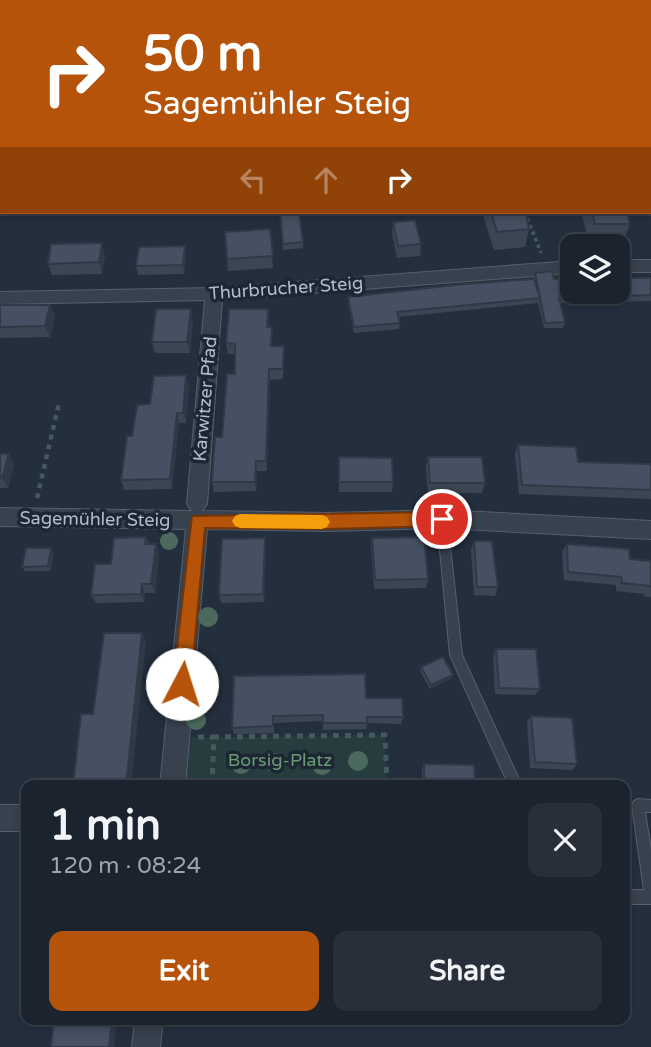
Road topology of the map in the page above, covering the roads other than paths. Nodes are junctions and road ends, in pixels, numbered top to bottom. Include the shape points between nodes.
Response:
1 (630, 266) edge
2 (651, 266) edge
3 (560, 267) edge
4 (214, 294) junction
5 (0, 298) edge
6 (197, 512) junction
7 (0, 517) edge
8 (442, 519) junction
9 (651, 530) edge
10 (173, 780) edge
11 (513, 780) edge
12 (651, 806) edge
13 (0, 818) edge
14 (21, 818) edge
15 (651, 896) edge
16 (630, 897) edge
17 (148, 1025) edge
18 (146, 1047) edge

1 - 2 street
3 - 4 street, Thurbrucher Steig
4 - 5 street, Thurbrucher Steig
4 - 6 street, Karwitzer Pfad
6 - 7 street, Sagemühler Steig
6 - 8 street, Sagemühler Steig via 327,522
6 - 10 street, Karwitzer Pfad
8 - 9 street, Sagemühler Steig
8 - 11 lane via 456,655
12 - 15 lane via 638,804
13 - 14 street
15 - 16 lane
17 - 18 street

